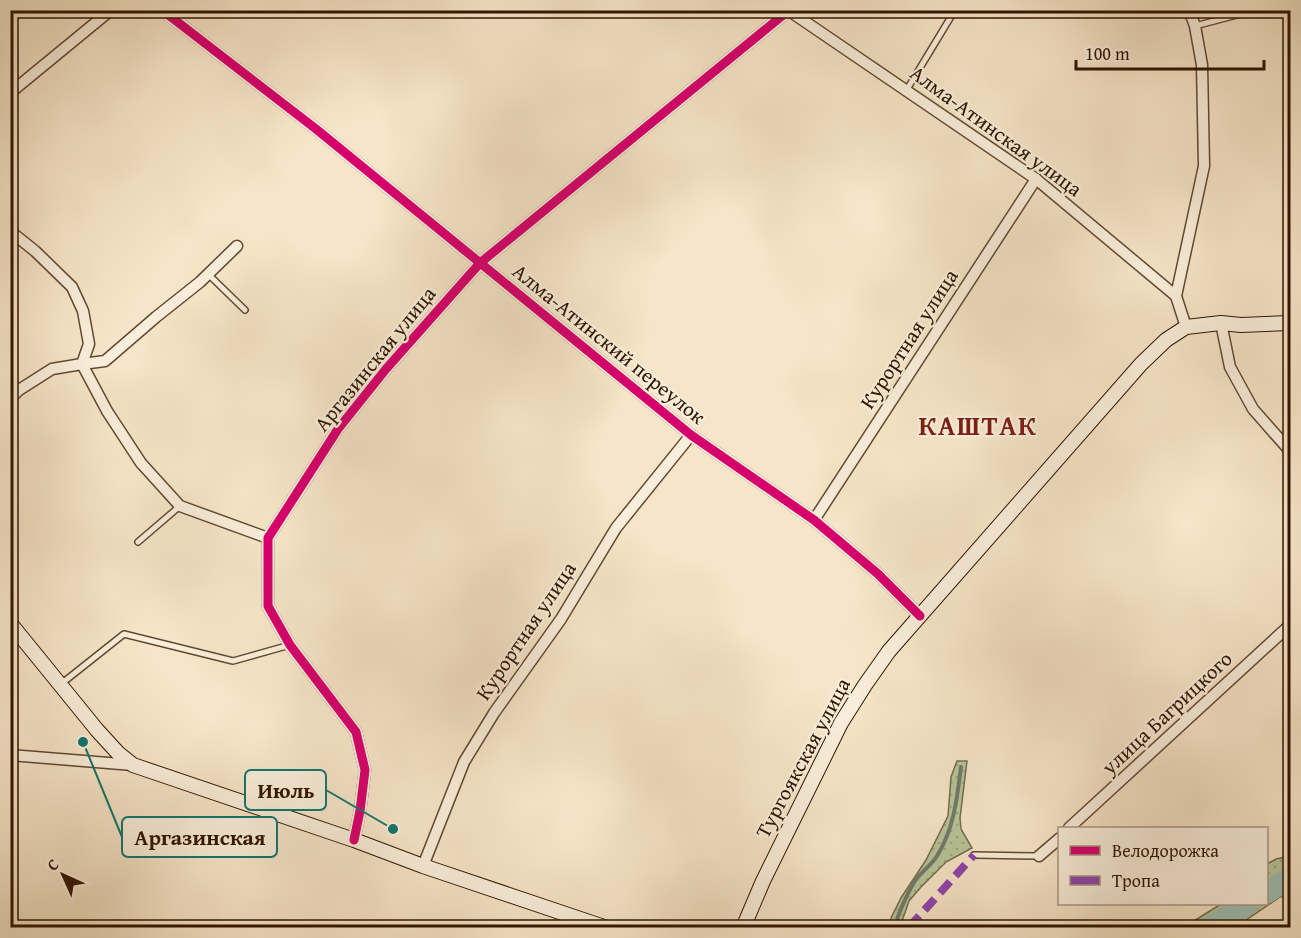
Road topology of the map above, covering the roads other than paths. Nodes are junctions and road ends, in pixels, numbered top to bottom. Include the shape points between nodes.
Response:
1 (111, 10) edge
2 (162, 10) edge
3 (955, 10) edge
4 (1189, 10) edge
5 (1256, 10) edge
6 (788, 11) edge
7 (1195, 26) junction
8 (906, 91) junction
9 (10, 93) edge
10 (1036, 179) junction
11 (10, 231) edge
12 (237, 246) dead end
13 (480, 263) junction
14 (208, 274) junction
15 (1176, 296) junction
16 (245, 309) dead end
17 (1221, 323) junction
18 (1290, 323) edge
19 (1186, 327) junction
20 (82, 364) junction
21 (10, 399) edge
22 (691, 435) junction
23 (1290, 452) edge
24 (180, 506) junction
25 (814, 520) junction
26 (268, 538) junction
27 (138, 542) dead end
28 (920, 616) junction
29 (10, 623) edge
30 (1290, 625) edge
31 (290, 645) junction
32 (61, 684) junction
33 (10, 755) edge
34 (133, 765) junction
35 (1071, 827) edge
36 (1058, 839) edge
37 (354, 840) junction
38 (974, 855) dead end
39 (1039, 856) joint
40 (423, 866) junction
41 (607, 927) edge
42 (742, 927) edge

1 - 9 street
2 - 13 street, Алма-Атинский переулок
3 - 8 lane
4 - 7 street
5 - 7 lane
6 - 8 street, Алма-Атинская улица
6 - 13 street, Аргазинская улица
7 - 15 street via 1202,65 1204,166
8 - 10 street, Алма-Атинская улица
10 - 15 street, Алма-Атинская улица
10 - 25 street, Курортная улица
11 - 20 street via 72,287 83,311 89,344
12 - 14 street
13 - 22 street, Алма-Атинский переулок
13 - 26 street, Аргазинская улица via 338,429
14 - 16 lane
14 - 20 street via 105,361
15 - 19 street
17 - 18 main road
17 - 19 main road
17 - 23 street via 1230,367 1253,410
19 - 28 main road, Тургоякская улица via 1141,364
20 - 21 street via 52,369
20 - 24 street via 106,411 141,463
22 - 25 street, Алма-Атинский переулок
22 - 40 street, Курортная улица via 616,528 561,619 494,713 464,762
24 - 26 street
24 - 27 lane
25 - 28 street, Алма-Атинский переулок
26 - 31 street via 268,606
28 - 42 main road, Тургоякская улица via 889,651 841,723
29 - 32 main road
30 - 35 street, улица Багрицкого
31 - 32 lane via 234,662 124,634
31 - 37 street via 356,732 365,770
32 - 34 main road via 97,730
33 - 34 street
34 - 37 main road
36 - 39 street
37 - 40 main road
38 - 39 lane
40 - 41 main road

